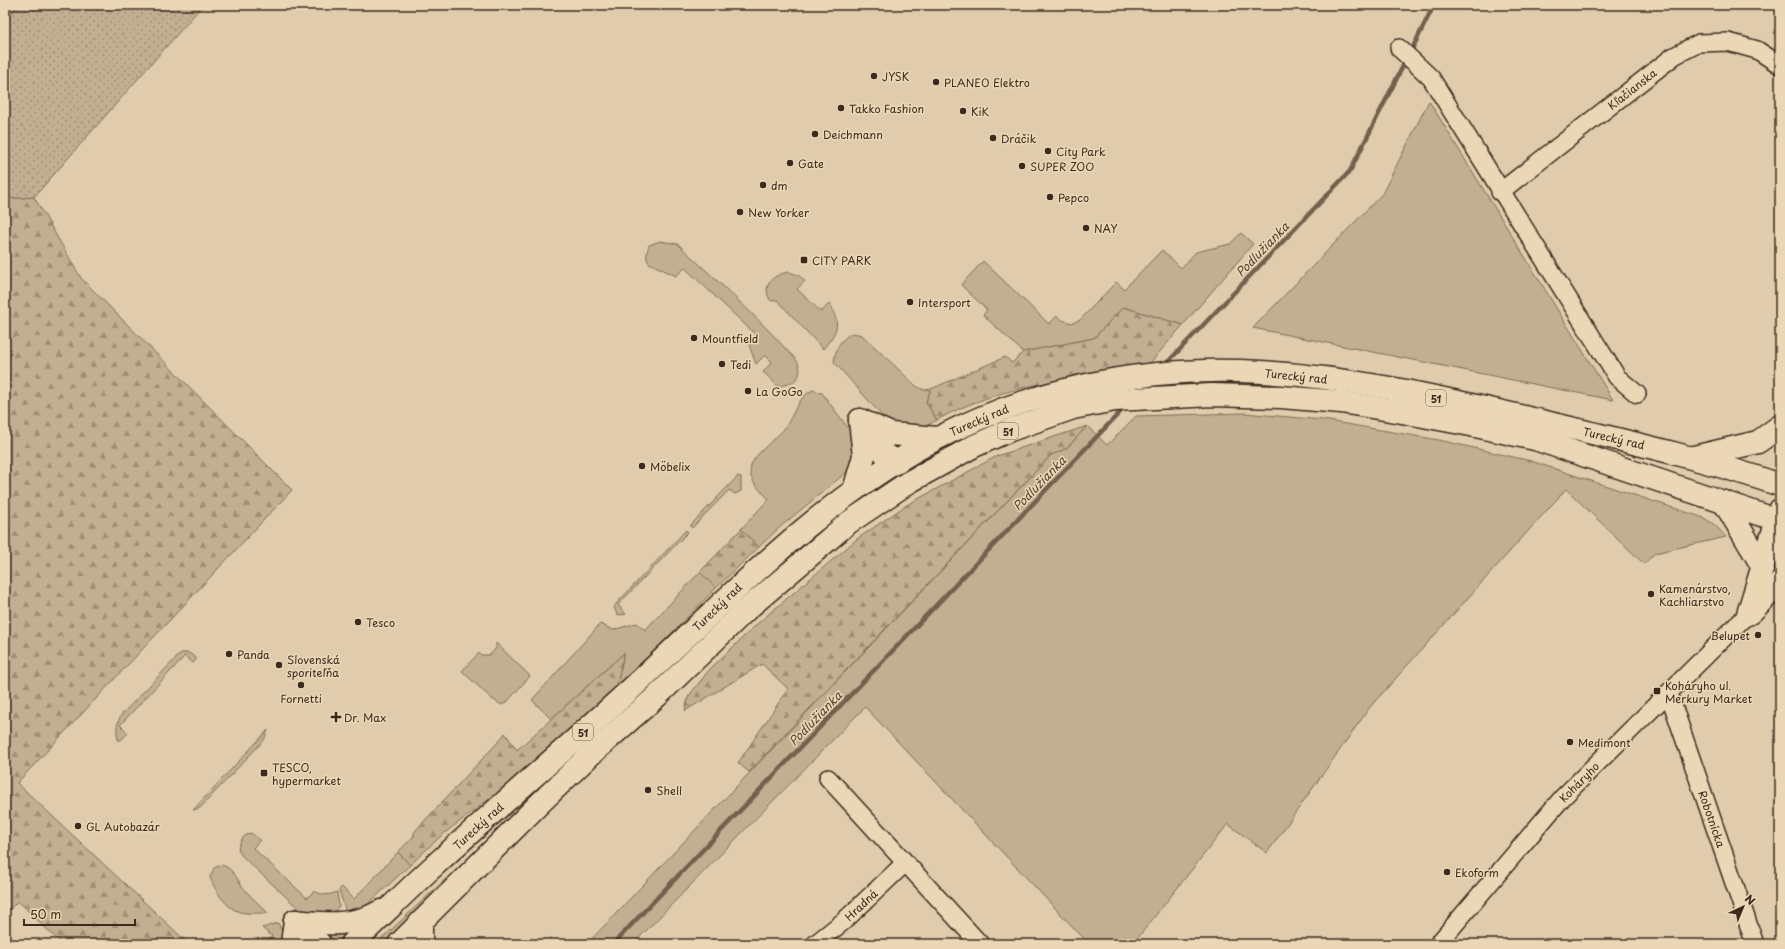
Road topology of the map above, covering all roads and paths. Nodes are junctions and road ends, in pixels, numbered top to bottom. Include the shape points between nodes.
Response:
1 (1399, 48) dead end
2 (1780, 65) edge
3 (1500, 192) junction
4 (1637, 394) dead end
5 (860, 420) junction
6 (1780, 426) edge
7 (891, 434) junction
8 (937, 438) junction
9 (1691, 458) junction
10 (898, 462) junction
11 (909, 482) junction
12 (1780, 484) edge
13 (854, 490) junction
14 (1724, 502) junction
15 (1779, 517) edge
16 (1763, 567) junction
17 (1780, 583) edge
18 (1748, 614) junction
19 (1669, 694) junction
20 (828, 778) dead end
21 (905, 863) junction
22 (394, 903) junction
23 (295, 921) junction
24 (421, 922) junction
25 (292, 944) edge
26 (320, 944) edge
27 (352, 944) edge
28 (398, 944) edge
29 (421, 944) edge
30 (815, 944) edge
31 (980, 944) edge
32 (1438, 944) edge
33 (1755, 944) edge

1 - 3 street via 1431,78
2 - 3 street, Kľačianska via 1757,50 1728,42 1699,43 1674,56
3 - 4 street via 1617,377
5 - 7 main road
5 - 10 main road via 886,455
5 - 13 main road via 864,456
6 - 9 main road via 1758,442
7 - 8 main road
7 - 10 main road
8 - 9 main road, Turecký rad / 51 via 1001,410 1103,380 1176,373 1245,371 1336,380 1391,389 1503,412
8 - 10 main road, Turecký rad / 51
9 - 12 main road, Turecký rad / 51
10 - 11 main road
10 - 13 main road, Turecký rad / 51
11 - 14 main road, Turecký rad / 51 via 1010,430 1073,408 1115,400 1212,394 1341,402 1534,439
11 - 24 main road, Turecký rad / 51 via 848,523 746,610 657,696 590,755
13 - 22 main road, Turecký rad / 51 via 742,583 632,688
14 - 15 main road, Turecký rad / 51
14 - 16 main road
15 - 16 main road
16 - 18 main road
17 - 18 main road
18 - 19 street, Koháryho
19 - 32 street, Koháryho via 1563,798
19 - 33 street, Robotnícka
20 - 21 street
21 - 30 street, Hradná via 844,921
21 - 31 street
22 - 23 main road via 360,921 325,924
22 - 27 main road, Turecký rad / 51
23 - 25 main road
23 - 26 main road
24 - 28 main road, Turecký rad / 51
24 - 29 main road

